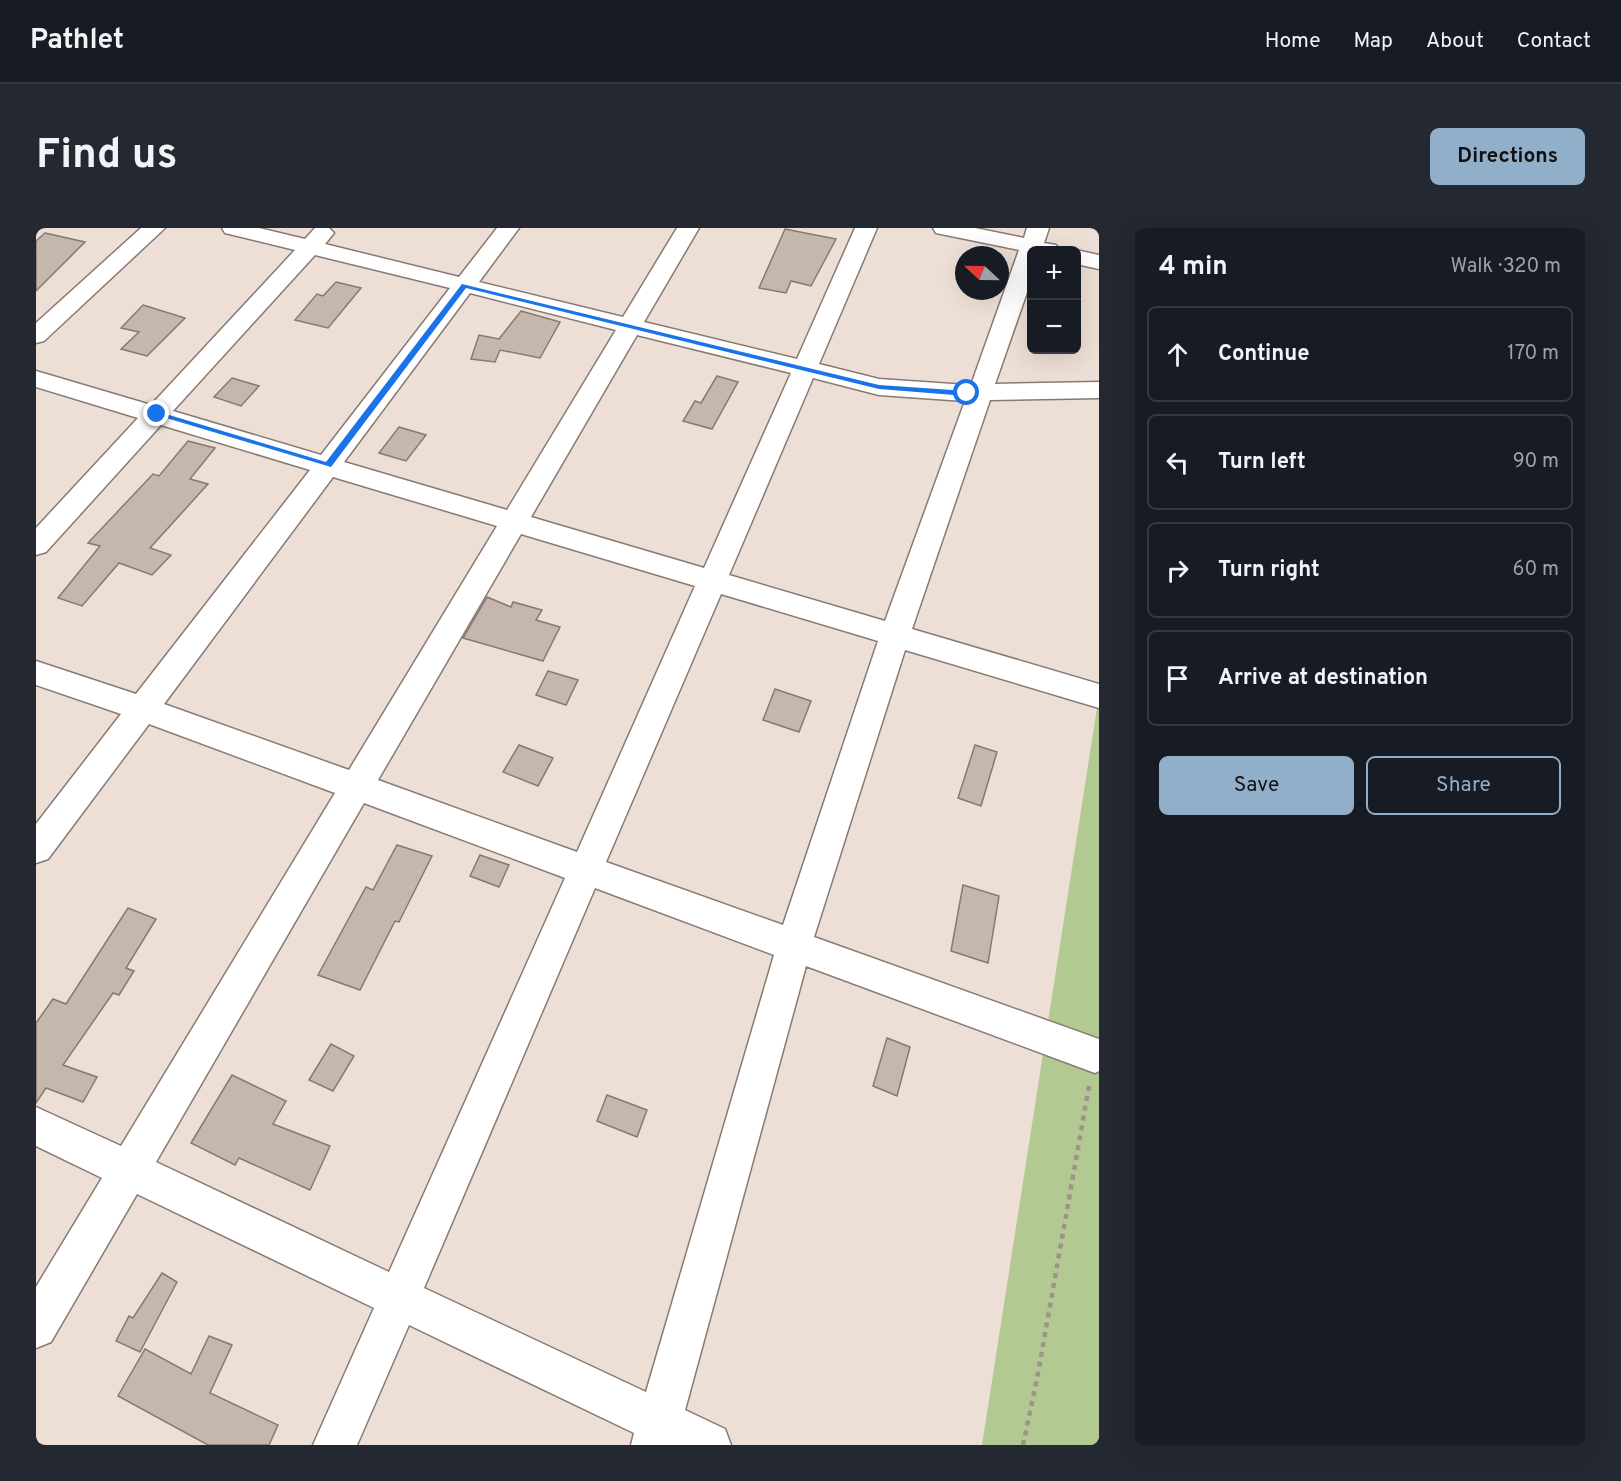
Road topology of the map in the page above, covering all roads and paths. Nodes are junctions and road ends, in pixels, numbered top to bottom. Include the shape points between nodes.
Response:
1 (154, 228) edge
2 (233, 228) edge
3 (327, 228) edge
4 (508, 228) edge
5 (688, 228) edge
6 (866, 228) edge
7 (944, 228) edge
8 (1039, 242) edge
9 (310, 247) junction
10 (1081, 258) edge
11 (1099, 262) edge
12 (464, 286) junction
13 (630, 326) junction
14 (36, 336) edge
15 (804, 369) junction
16 (36, 379) edge
17 (1099, 390) edge
18 (981, 393) junction
19 (157, 414) junction
20 (328, 465) junction
21 (514, 521) junction
22 (36, 545) edge
23 (712, 580) junction
24 (895, 635) junction
25 (36, 673) edge
26 (1099, 696) edge
27 (143, 709) junction
28 (356, 788) junction
29 (36, 849) edge
30 (586, 871) junction
31 (794, 946) junction
32 (1095, 1055) joint
33 (36, 1126) edge
34 (129, 1170) junction
35 (401, 1298) junction
36 (36, 1327) edge
37 (657, 1433) edge
38 (335, 1445) edge
39 (709, 1445) edge
40 (1023, 1445) edge

1 - 14 street
2 - 9 street
3 - 9 street
4 - 12 street
5 - 13 street
6 - 15 street
7 - 8 street
8 - 18 street
9 - 12 street
9 - 19 street
10 - 11 street
12 - 13 street
12 - 20 street
13 - 15 street
13 - 21 street
15 - 18 street via 879,387
15 - 23 street
16 - 19 street
17 - 18 street
18 - 24 street
19 - 20 street
19 - 22 street
20 - 21 street
20 - 27 street
21 - 23 street
21 - 28 street
23 - 24 street
23 - 30 street
24 - 26 street
24 - 31 street
25 - 27 street
27 - 28 street
27 - 29 street
28 - 30 street
28 - 34 street
30 - 31 street
30 - 35 street
31 - 32 street
31 - 37 street
32 - 40 path
33 - 34 street
34 - 35 street
34 - 36 street
35 - 37 street
35 - 38 street
37 - 39 street

